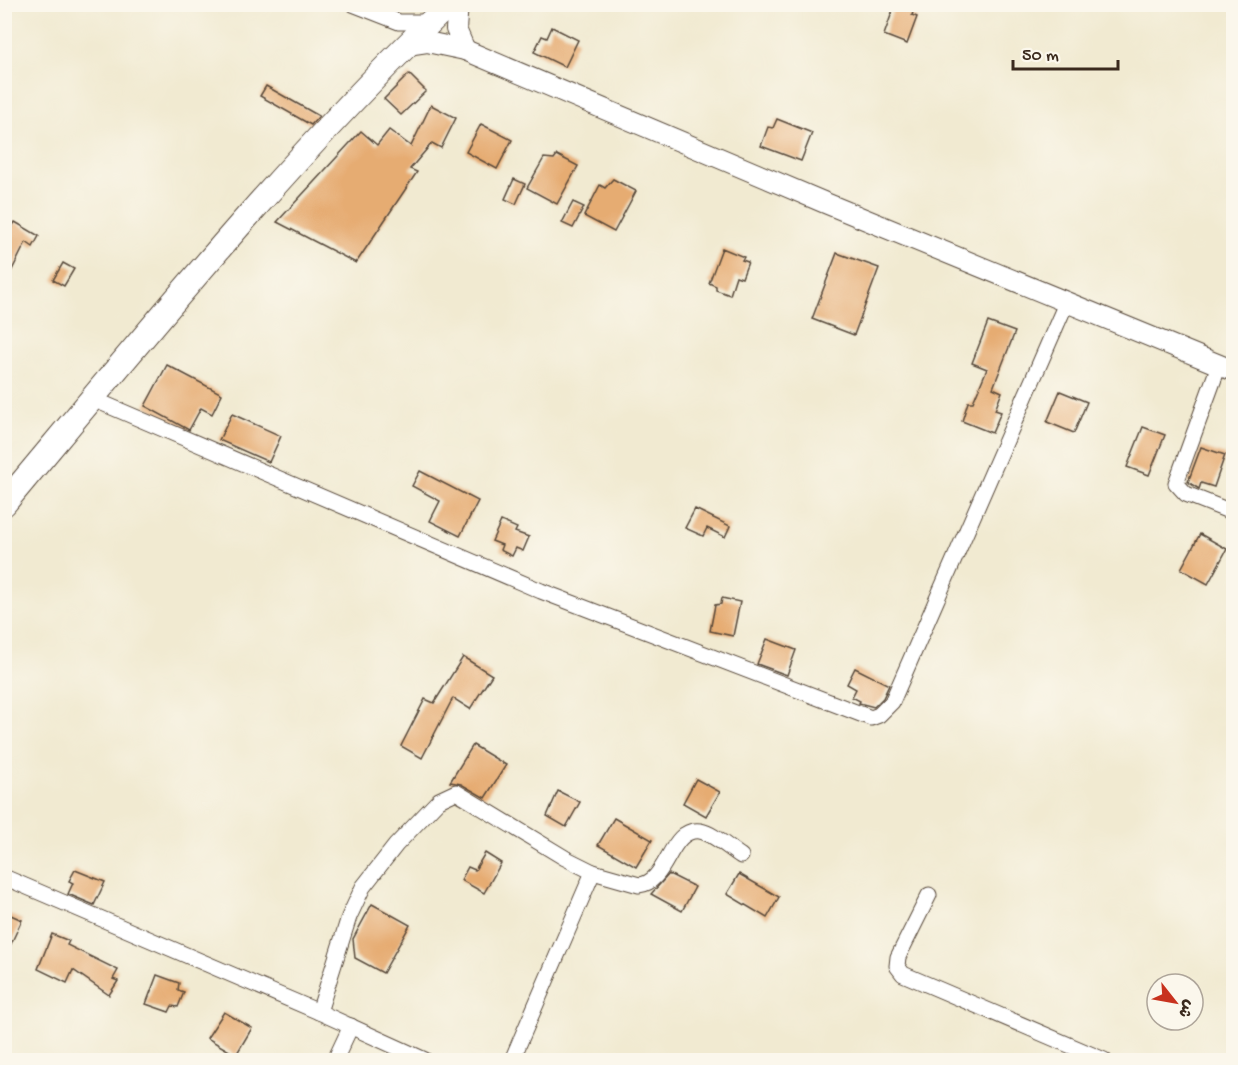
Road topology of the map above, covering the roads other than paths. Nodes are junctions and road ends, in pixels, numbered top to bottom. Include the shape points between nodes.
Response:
1 (352, 4) edge
2 (449, 4) edge
3 (458, 4) edge
4 (430, 22) junction
5 (407, 45) junction
6 (465, 50) junction
7 (1067, 301) junction
8 (1226, 368) edge
9 (93, 399) junction
10 (4, 504) edge
11 (1233, 513) edge
12 (741, 856) dead end
13 (593, 872) junction
14 (4, 877) edge
15 (929, 895) dead end
16 (319, 1012) junction
17 (351, 1026) junction
18 (335, 1060) edge
19 (425, 1060) edge
20 (512, 1060) edge
21 (1104, 1060) edge

1 - 4 street via 399,22
2 - 4 main road
3 - 6 street via 456,29
4 - 5 main road
5 - 6 street via 428,42
5 - 9 main road via 240,223
6 - 7 street
7 - 8 street
7 - 9 street via 892,702 871,718 541,591
8 - 11 street via 1176,483 1186,494
9 - 10 main road
12 - 13 street via 702,831 689,832 646,885
13 - 16 street via 461,794 450,793 396,845 363,887 349,917
13 - 20 street
14 - 16 street
15 - 21 street via 898,957 897,966 903,974
16 - 17 street
17 - 18 street
17 - 19 street

